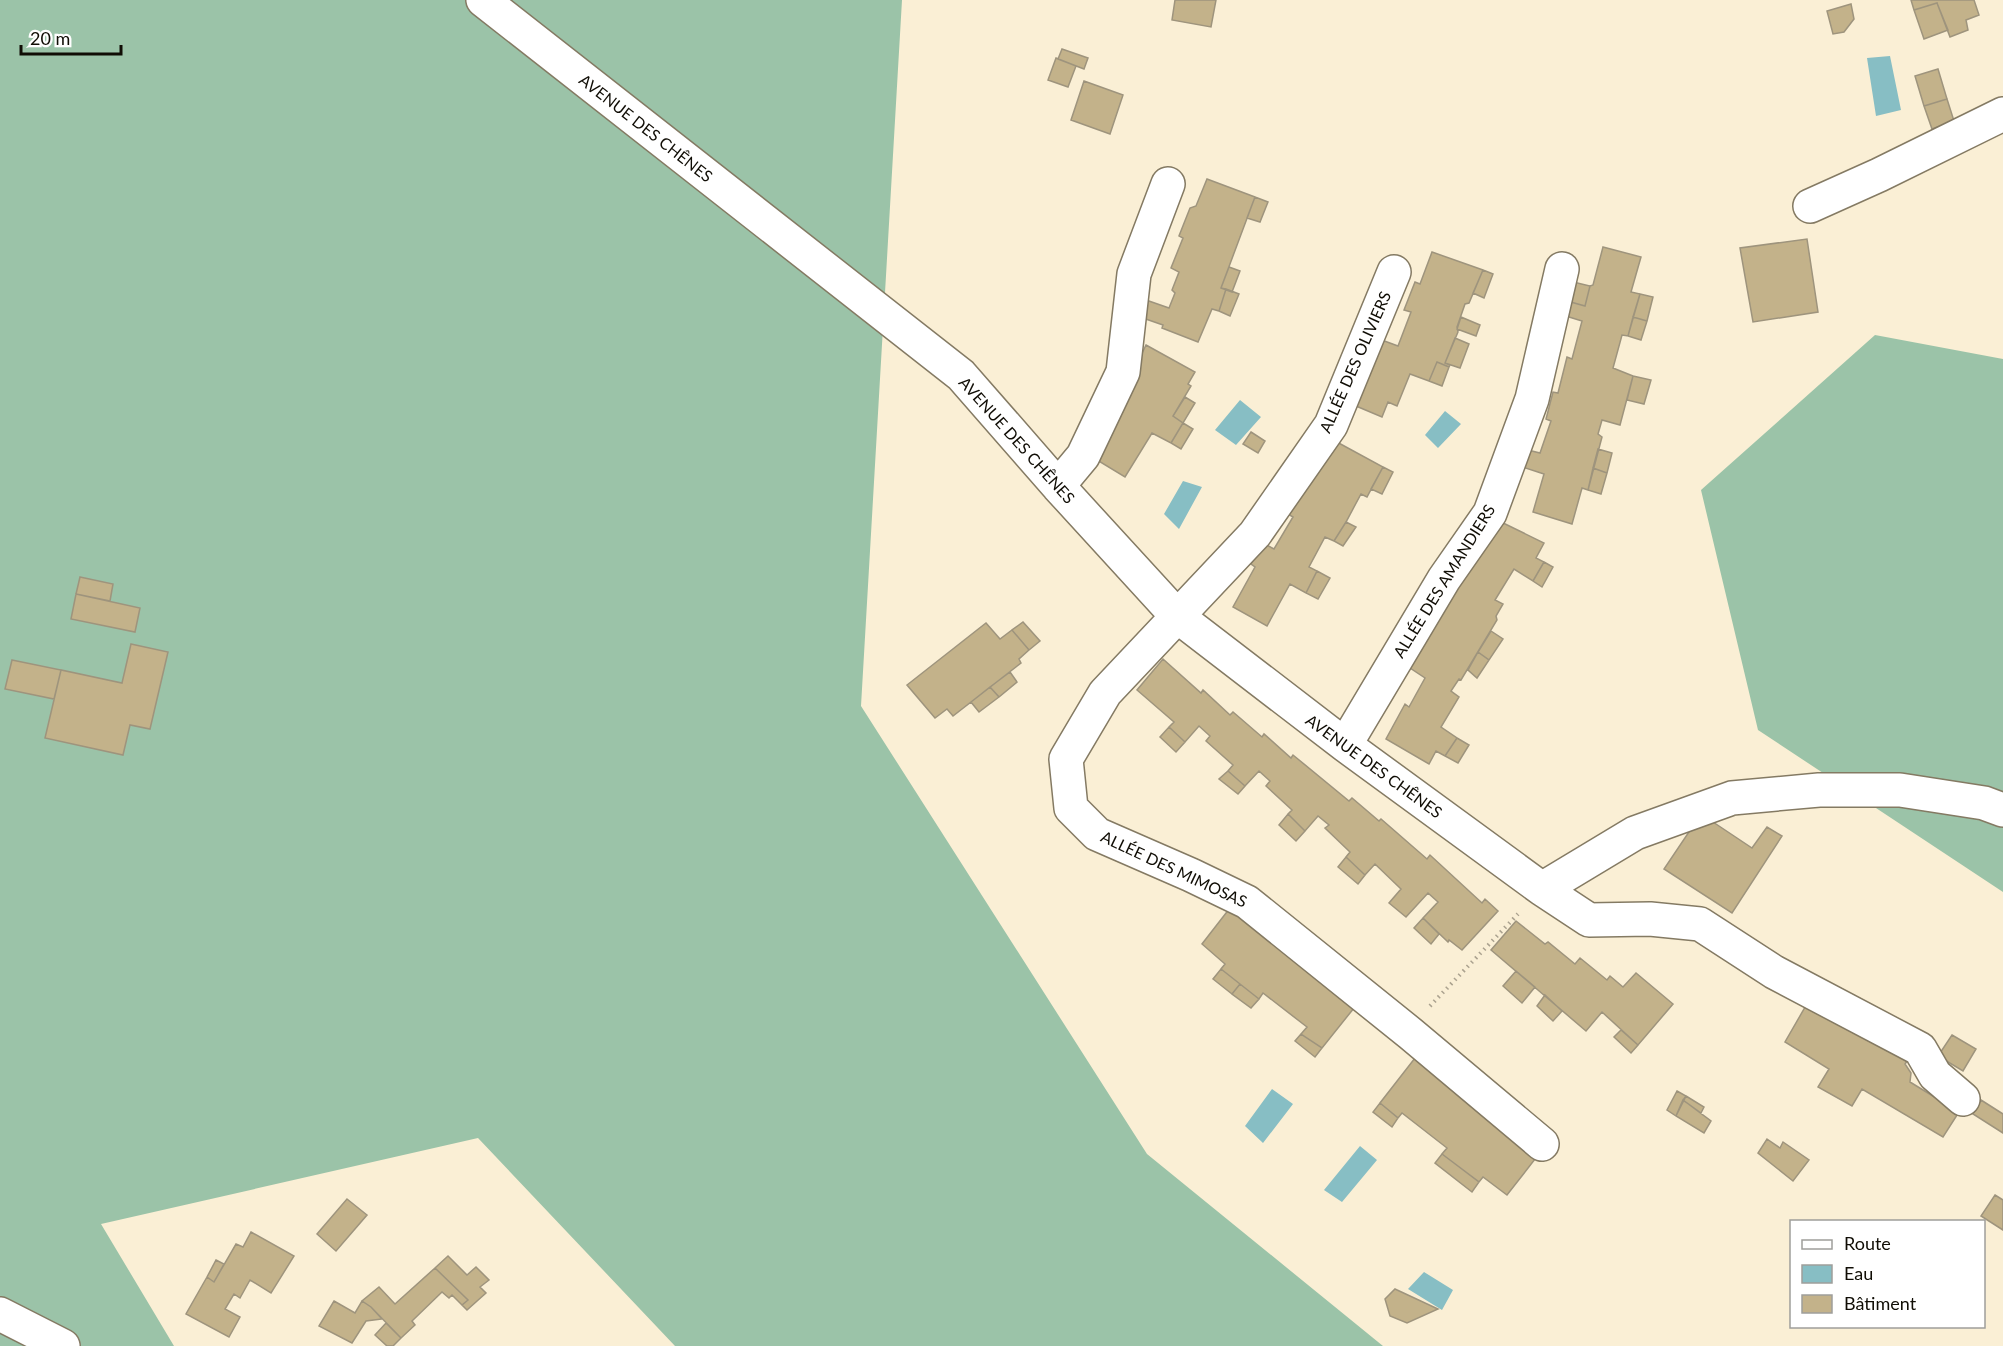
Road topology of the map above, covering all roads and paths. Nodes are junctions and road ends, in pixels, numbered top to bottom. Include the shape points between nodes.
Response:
1 (483, 0) edge
2 (2003, 114) edge
3 (1168, 184) dead end
4 (1810, 206) dead end
5 (1563, 269) dead end
6 (1394, 272) dead end
7 (1058, 486) junction
8 (1177, 616) junction
9 (1345, 745) junction
10 (2003, 810) edge
11 (1542, 889) junction
12 (1411, 1034) junction
13 (1963, 1099) dead end
14 (1542, 1144) dead end
15 (0, 1314) edge
16 (63, 1346) edge

1 - 7 street, AVENUE DES CHÊNES via 961,375
2 - 4 street
3 - 7 street via 1134,274 1123,372 1083,456
5 - 9 street, ALLÉE DES AMANDIERS via 1532,399 1490,513 1444,579
6 - 8 street, ALLÉE DES OLIVIERS via 1331,425 1255,534
7 - 8 street, AVENUE DES CHÊNES
8 - 9 street, AVENUE DES CHÊNES
8 - 12 street, ALLÉE DES MIMOSAS via 1105,693 1066,759 1071,808 1097,834 1248,902
9 - 11 street, AVENUE DES CHÊNES
10 - 11 street via 1984,803 1900,790 1819,790 1732,798 1635,833
11 - 12 path via 1425,1012
11 - 13 street, AVENUE DES CHÊNES via 1589,920 1650,919 1700,924 1774,972 1920,1049 1935,1075
12 - 14 street, ALLÉE DES MIMOSAS
15 - 16 street

